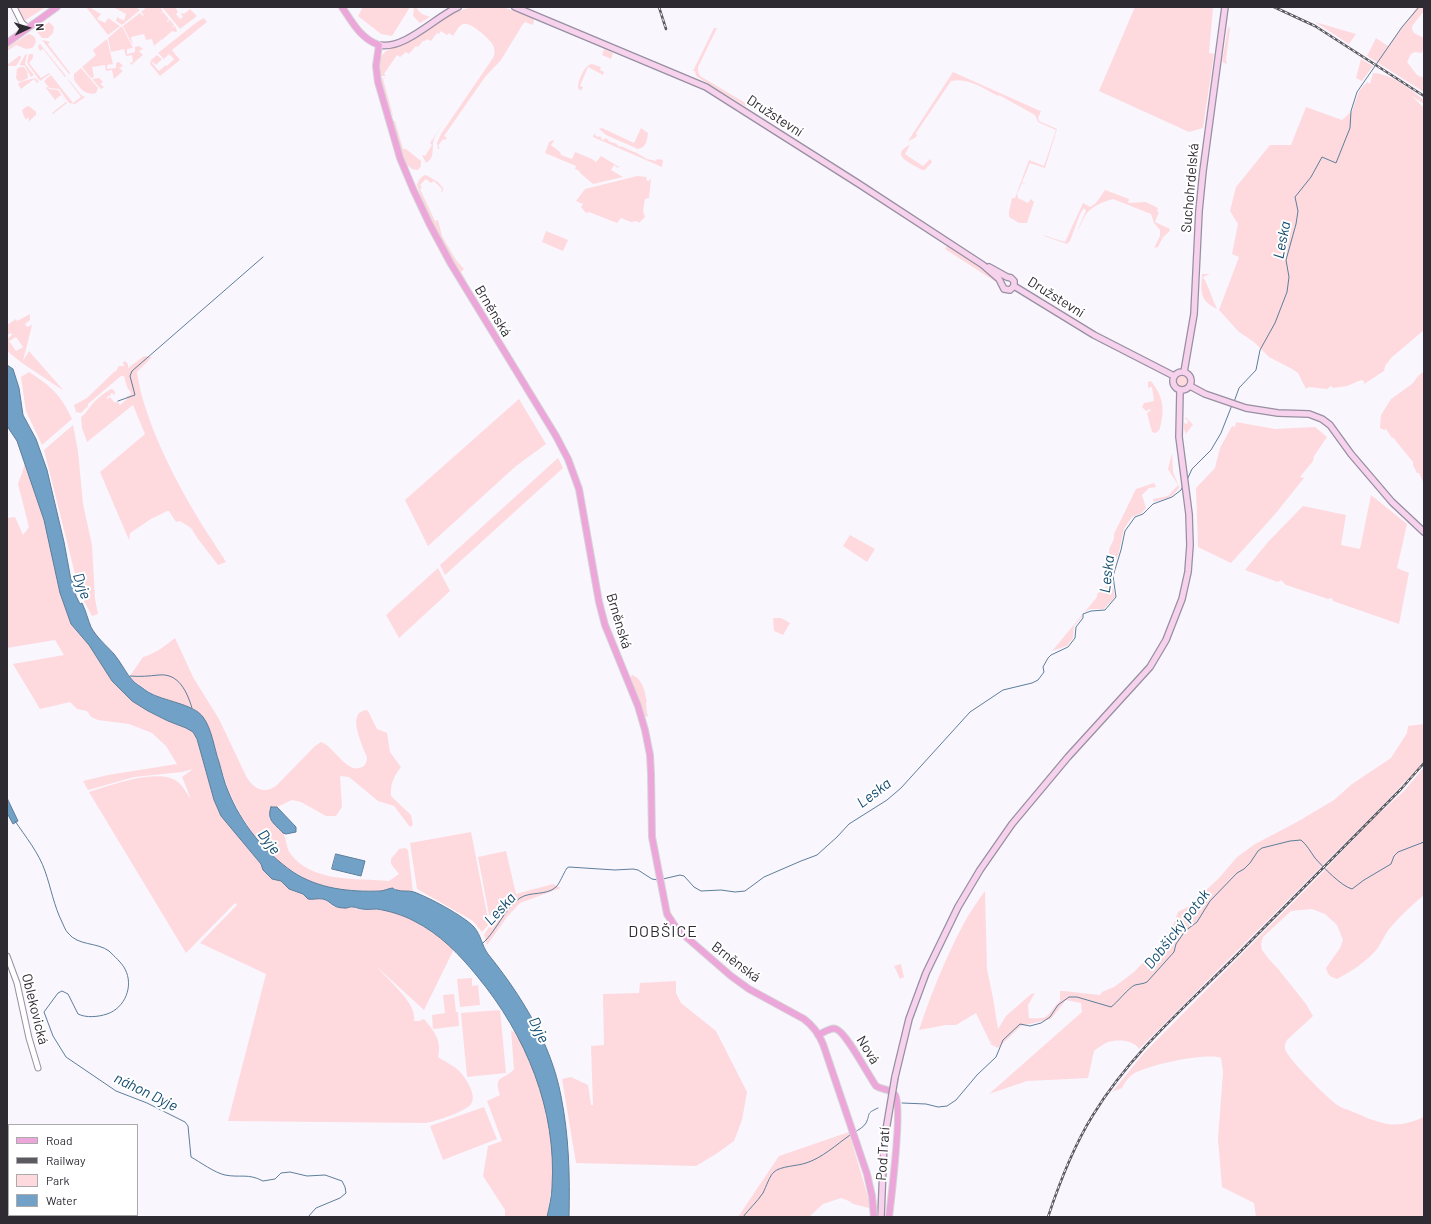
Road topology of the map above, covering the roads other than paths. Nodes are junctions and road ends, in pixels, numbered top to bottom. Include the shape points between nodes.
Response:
1 (14, 7) edge
2 (57, 7) edge
3 (342, 7) edge
4 (458, 7) edge
5 (515, 7) edge
6 (1225, 7) edge
7 (28, 28) junction
8 (7, 43) edge
9 (379, 45) junction
10 (983, 265) junction
11 (1007, 277) junction
12 (1001, 283) junction
13 (1014, 286) junction
14 (1184, 372) junction
15 (1174, 376) junction
16 (1190, 386) junction
17 (1180, 391) junction
18 (1424, 532) edge
19 (7, 956) edge
20 (818, 1035) junction
21 (38, 1068) dead end
22 (894, 1094) joint
23 (889, 1214) edge
24 (876, 1217) edge
25 (881, 1217) edge

1 - 7 street via 22,23
2 - 7 main road
3 - 9 main road via 363,36
4 - 9 main road via 400,42 389,46
5 - 10 main road, Družstevní via 706,87
6 - 14 main road, Suchohrdelská via 1203,171 1194,314
7 - 8 main road
9 - 20 main road, Brněnská via 376,61 378,82 398,153 413,189 451,264 556,436 576,480 605,625 647,738 651,774 651,831 666,912 677,929 737,981 804,1019
10 - 11 main road
10 - 12 main road, Družstevní
11 - 12 main road
11 - 13 main road via 1013,279
12 - 13 main road via 1006,290
13 - 15 main road, Družstevní via 1107,342
14 - 15 main road
14 - 16 main road via 1190,378
15 - 17 main road via 1172,381
16 - 17 main road
16 - 18 main road via 1246,408 1309,414 1322,419 1330,425 1392,502
17 - 25 main road, bridge via 1179,426 1190,540 1188,572 1182,599 1161,650 1150,667 1068,757 1017,818 980,870 958,907 926,973 909,1019 894,1077 884,1142
19 - 21 street, Oblekovická via 17,984
20 - 22 main road, Nová via 832,1029 838,1030 847,1039 876,1086
20 - 24 main road, Brněnská via 858,1145
22 - 23 main road, Pod Tratí via 898,1103 897,1136

